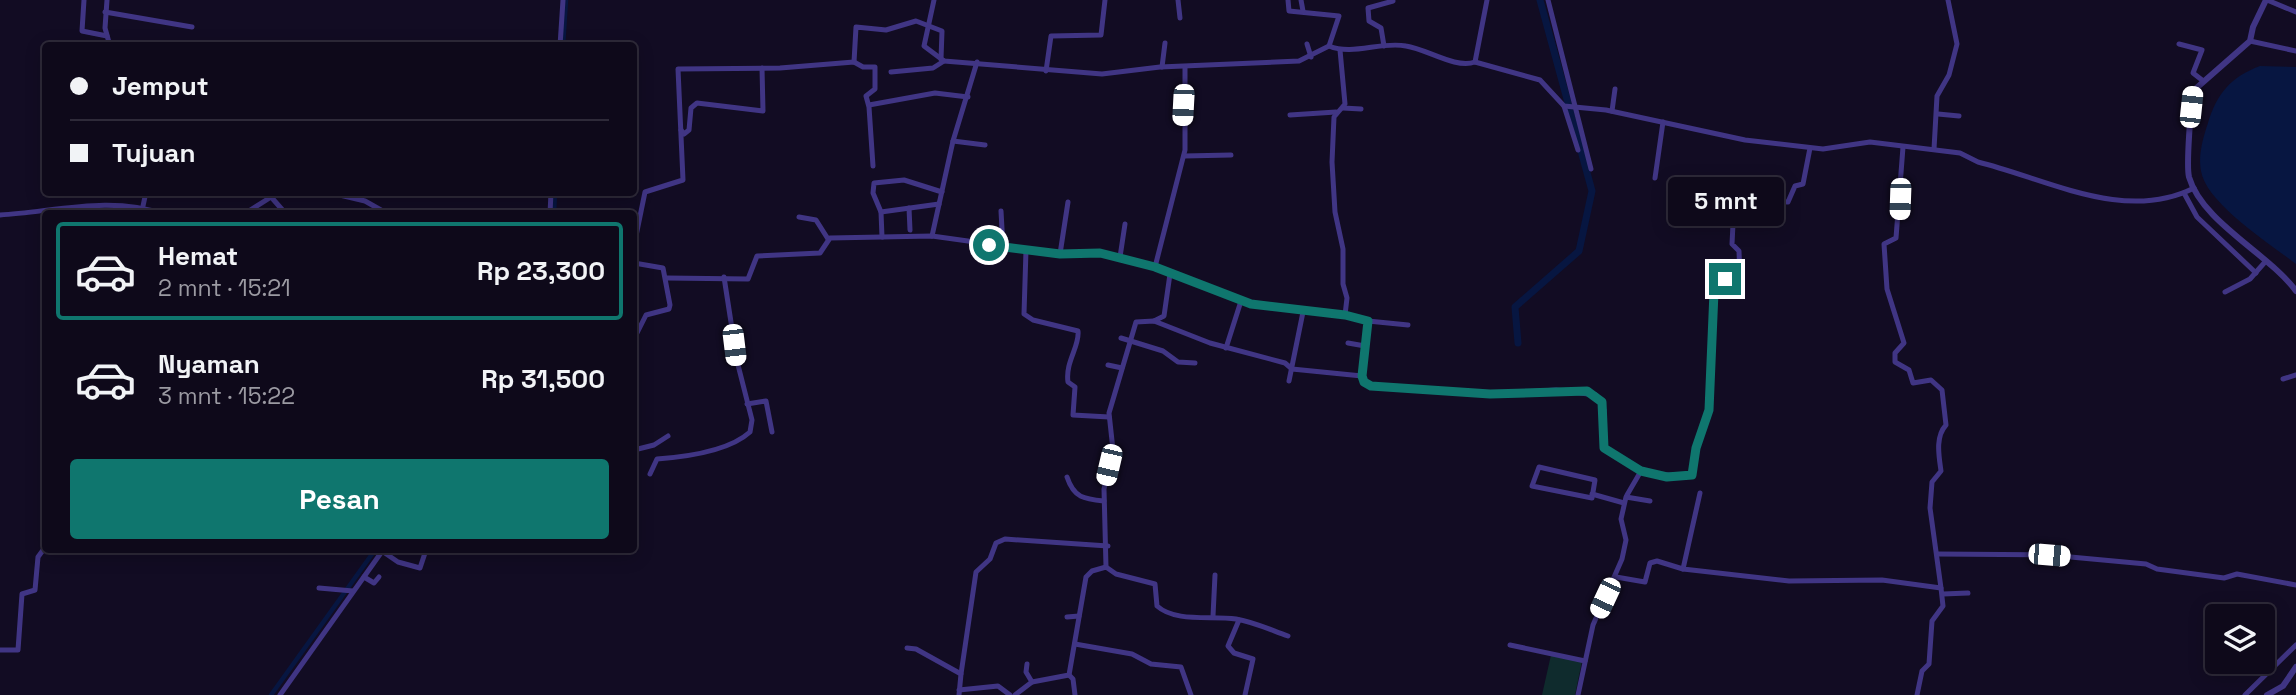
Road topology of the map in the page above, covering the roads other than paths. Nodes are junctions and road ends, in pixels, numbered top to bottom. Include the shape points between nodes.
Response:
1 (84, 0) edge
2 (107, 0) edge
3 (563, 0) edge
4 (934, 0) edge
5 (1105, 0) edge
6 (1178, 0) edge
7 (1288, 0) edge
8 (1301, 0) edge
9 (1487, 0) edge
10 (1548, 0) edge
11 (1948, 0) edge
12 (2266, 0) edge
13 (1393, 1) edge
14 (1303, 11) junction
15 (105, 12) junction
16 (2296, 12) edge
17 (1180, 18) dead end
18 (928, 26) junction
19 (192, 27) dead end
20 (107, 36) junction
21 (2250, 41) junction
22 (109, 42) edge
23 (560, 42) edge
24 (1165, 43) dead end
25 (1307, 44) dead end
26 (2179, 44) dead end
27 (1329, 46) junction
28 (1384, 46) junction
29 (1340, 50) junction
30 (2296, 51) edge
31 (1311, 57) junction
32 (942, 60) junction
33 (855, 62) junction
34 (977, 62) junction
35 (1475, 62) junction
36 (1185, 66) junction
37 (1162, 67) junction
38 (762, 68) junction
39 (1046, 71) junction
40 (891, 72) dead end
41 (2202, 80) junction
42 (1615, 89) dead end
43 (968, 97) junction
44 (869, 105) junction
45 (1569, 106) junction
46 (1343, 108) junction
47 (1362, 109) dead end
48 (1612, 111) junction
49 (1336, 112) junction
50 (1938, 114) junction
51 (1290, 115) dead end
52 (1959, 117) dead end
53 (1662, 122) junction
54 (681, 130) junction
55 (953, 141) junction
56 (985, 145) dead end
57 (1902, 147) junction
58 (1810, 148) junction
59 (1934, 149) junction
60 (1578, 150) dead end
61 (1231, 155) dead end
62 (1184, 156) junction
63 (873, 166) dead end
64 (1591, 169) dead end
65 (1655, 178) dead end
66 (2189, 191) junction
67 (942, 192) junction
68 (145, 196) edge
69 (274, 196) edge
70 (344, 196) edge
71 (272, 198) junction
72 (1068, 202) dead end
73 (939, 204) junction
74 (117, 206) junction
75 (142, 206) junction
76 (909, 208) junction
77 (115, 210) edge
78 (152, 210) edge
79 (251, 210) edge
80 (282, 210) edge
81 (381, 210) edge
82 (1001, 211) dead end
83 (881, 212) junction
84 (0, 215) edge
85 (799, 218) dead end
86 (1125, 224) dead end
87 (637, 231) edge
88 (910, 234) junction
89 (932, 236) junction
90 (882, 237) junction
91 (828, 239) junction
92 (1003, 247) junction
93 (1026, 250) junction
94 (1060, 254) junction
95 (1120, 257) junction
96 (2265, 262) junction
97 (637, 264) edge
98 (1155, 267) junction
99 (2256, 273) junction
100 (1170, 275) junction
101 (724, 277) junction
102 (667, 278) junction
103 (2296, 291) edge
104 (2225, 292) dead end
105 (1241, 302) junction
106 (1303, 312) junction
107 (1345, 315) junction
108 (1154, 321) junction
109 (1368, 321) junction
110 (1408, 325) dead end
111 (637, 333) edge
112 (1121, 338) dead end
113 (1130, 341) junction
114 (1348, 343) dead end
115 (1365, 346) junction
116 (1226, 348) junction
117 (1195, 363) dead end
118 (1108, 365) dead end
119 (1122, 368) junction
120 (1292, 369) junction
121 (2296, 375) edge
122 (1362, 376) junction
123 (2283, 379) dead end
124 (1289, 381) dead end
125 (747, 404) junction
126 (1109, 417) junction
127 (772, 432) dead end
128 (668, 436) dead end
129 (650, 446) junction
130 (637, 449) edge
131 (657, 459) junction
132 (1641, 471) junction
133 (650, 474) dead end
134 (1066, 477) dead end
135 (1700, 493) dead end
136 (1592, 494) junction
137 (1627, 495) junction
138 (1104, 501) junction
139 (1650, 501) dead end
140 (1624, 503) junction
141 (1108, 547) junction
142 (42, 552) edge
143 (380, 553) edge
144 (386, 553) edge
145 (425, 553) edge
146 (1937, 554) junction
147 (1106, 567) junction
148 (1684, 569) junction
149 (1215, 575) dead end
150 (364, 577) junction
151 (379, 577) dead end
152 (1616, 577) junction
153 (2296, 585) edge
154 (320, 588) dead end
155 (349, 590) junction
156 (1942, 591) junction
157 (1968, 593) dead end
158 (1213, 615) junction
159 (1067, 617) dead end
160 (1079, 617) junction
161 (1239, 620) junction
162 (1288, 636) dead end
163 (1075, 644) junction
164 (1510, 645) dead end
165 (2296, 645) edge
166 (907, 648) dead end
167 (0, 650) edge
168 (1585, 661) junction
169 (1027, 664) dead end
170 (2296, 667) edge
171 (961, 674) junction
172 (1069, 675) junction
173 (1032, 682) junction
174 (984, 688) junction
175 (959, 692) edge
176 (280, 695) edge
177 (985, 695) edge
178 (1013, 695) edge
179 (1075, 695) edge
180 (1191, 695) edge
181 (1245, 695) edge
182 (1578, 695) edge
183 (1917, 695) edge
184 (2245, 695) edge
185 (2267, 695) edge

1 - 20 street via 82,31
2 - 15 street
3 - 23 street
4 - 18 street
5 - 39 street via 1101,35 1051,36
6 - 17 street
7 - 14 street via 1289,11
8 - 14 street
9 - 35 street
10 - 45 street
11 - 50 street via 1957,44 1949,75 1937,96
12 - 16 street
12 - 21 street
13 - 28 street via 1368,8 1369,21 1381,28
14 - 27 street via 1339,16
15 - 19 street
15 - 20 street
18 - 32 street via 924,47
18 - 32 street via 942,31
18 - 33 street via 916,22 886,30 856,27
20 - 22 street
21 - 30 street
21 - 41 street
24 - 37 street
25 - 31 street
26 - 41 street via 2202,50 2193,73
27 - 29 street
27 - 31 street
28 - 29 street
28 - 35 street via 1404,45 1462,63
29 - 46 street
31 - 36 street
32 - 34 street
32 - 40 street via 933,68
33 - 38 street
33 - 44 street via 875,68 875,89 866,93
34 - 39 street
34 - 43 street
35 - 45 street via 1540,80
36 - 37 street
36 - 62 street
37 - 39 street via 1102,74
38 - 54 street via 678,69
38 - 54 street via 763,111 696,103 691,108 689,130 684,134
41 - 66 street via 2193,91 2191,107
42 - 48 street
43 - 44 street via 935,93
43 - 55 street
44 - 63 street
45 - 48 street
45 - 60 street
45 - 64 street
46 - 47 street
46 - 49 street
48 - 53 street
49 - 51 street
49 - 107 street via 1332,180 1348,298
50 - 52 street
50 - 59 street
53 - 58 street
53 - 65 street
54 - 87 street via 683,180 645,192
55 - 56 street
55 - 67 street
57 - 58 street via 1866,142
57 - 59 street
57 - 146 street via 1899,223 1896,238 1884,248 1886,283 1904,343 1895,352 1895,362 1909,370 1913,383 1931,380 1942,390 1946,425 1941,430 1938,456 1941,471 1930,492
58 - 132 street via 1804,184 1795,186 1788,202 1734,204 1732,244 1739,251 1740,278 1716,285 1709,410 1692,475 1667,477
59 - 66 street via 1964,154 2114,201 2135,202
61 - 62 street
62 - 98 street
66 - 96 street
66 - 99 street via 2197,217
67 - 73 street
67 - 83 street via 904,180 874,183
68 - 75 street
69 - 71 street
70 - 81 street
71 - 79 street
71 - 80 street
72 - 94 street
73 - 76 street
73 - 89 street
74 - 75 street
74 - 77 street
74 - 84 street
75 - 78 street
76 - 83 street
76 - 88 street
82 - 92 street
83 - 90 street
85 - 91 street via 816,220
86 - 95 street
88 - 89 street
88 - 90 street
89 - 92 street
90 - 91 street
91 - 101 street via 820,253 758,256 750,278
92 - 93 street
93 - 94 street
93 - 126 street via 1024,314 1078,331 1066,369 1068,382 1075,387 1073,415
94 - 95 street
95 - 98 street
96 - 99 street
96 - 103 street
97 - 102 street via 663,268
98 - 100 street
99 - 104 street
100 - 105 street
100 - 108 street via 1164,316
101 - 102 street
101 - 125 street
102 - 111 street via 669,309 646,315
105 - 106 street
105 - 116 street
106 - 107 street
106 - 120 street
107 - 109 street
108 - 113 street via 1136,323
108 - 116 street
109 - 110 street
109 - 115 street
112 - 113 street
113 - 117 street via 1163,351 1178,362
113 - 119 street
114 - 115 street
115 - 122 street
116 - 120 street via 1285,363
118 - 119 street
119 - 126 street
120 - 122 street
120 - 124 street
121 - 123 street
122 - 132 street via 1371,386 1418,390 1490,394 1556,390 1596,395 1604,410 1604,448
125 - 127 street via 766,401
125 - 131 street via 752,424 746,436 688,455
126 - 138 street via 1113,450
128 - 129 street
129 - 130 street
129 - 131 street
131 - 133 street
132 - 137 street
134 - 138 street via 1075,495
135 - 148 street
136 - 136 street via 1592,498 1532,486 1539,467 1595,480
136 - 140 street
137 - 139 street
137 - 140 street
138 - 141 street
140 - 152 street via 1621,519 1626,540
141 - 147 street
141 - 171 street via 1005,539 996,543 989,561 976,572
142 - 167 street via 35,590 22,594 18,649
143 - 150 street
144 - 145 street via 420,568
146 - 153 street via 2049,555 2146,564 2224,578 2237,574
146 - 156 street
147 - 158 street via 1155,584 1158,608 1188,617
147 - 160 street via 1086,578
148 - 152 street via 1653,561 1645,582
148 - 156 street via 1789,581 1882,580
149 - 158 street
150 - 151 street via 374,583
150 - 155 street
152 - 168 street via 1593,625
154 - 155 street
155 - 176 street
156 - 157 street
156 - 183 street via 1943,606 1932,621 1929,664 1922,671
158 - 161 street
159 - 160 street
160 - 163 street
161 - 162 street
161 - 181 street via 1228,646 1234,653 1254,659
163 - 172 street
163 - 180 street via 1181,667
164 - 168 street
165 - 184 street
166 - 171 street
168 - 182 street
169 - 173 street
170 - 185 street via 2286,683
171 - 175 street
172 - 173 street
172 - 179 street
173 - 178 street
174 - 175 street
174 - 177 street
174 - 178 street via 998,686

